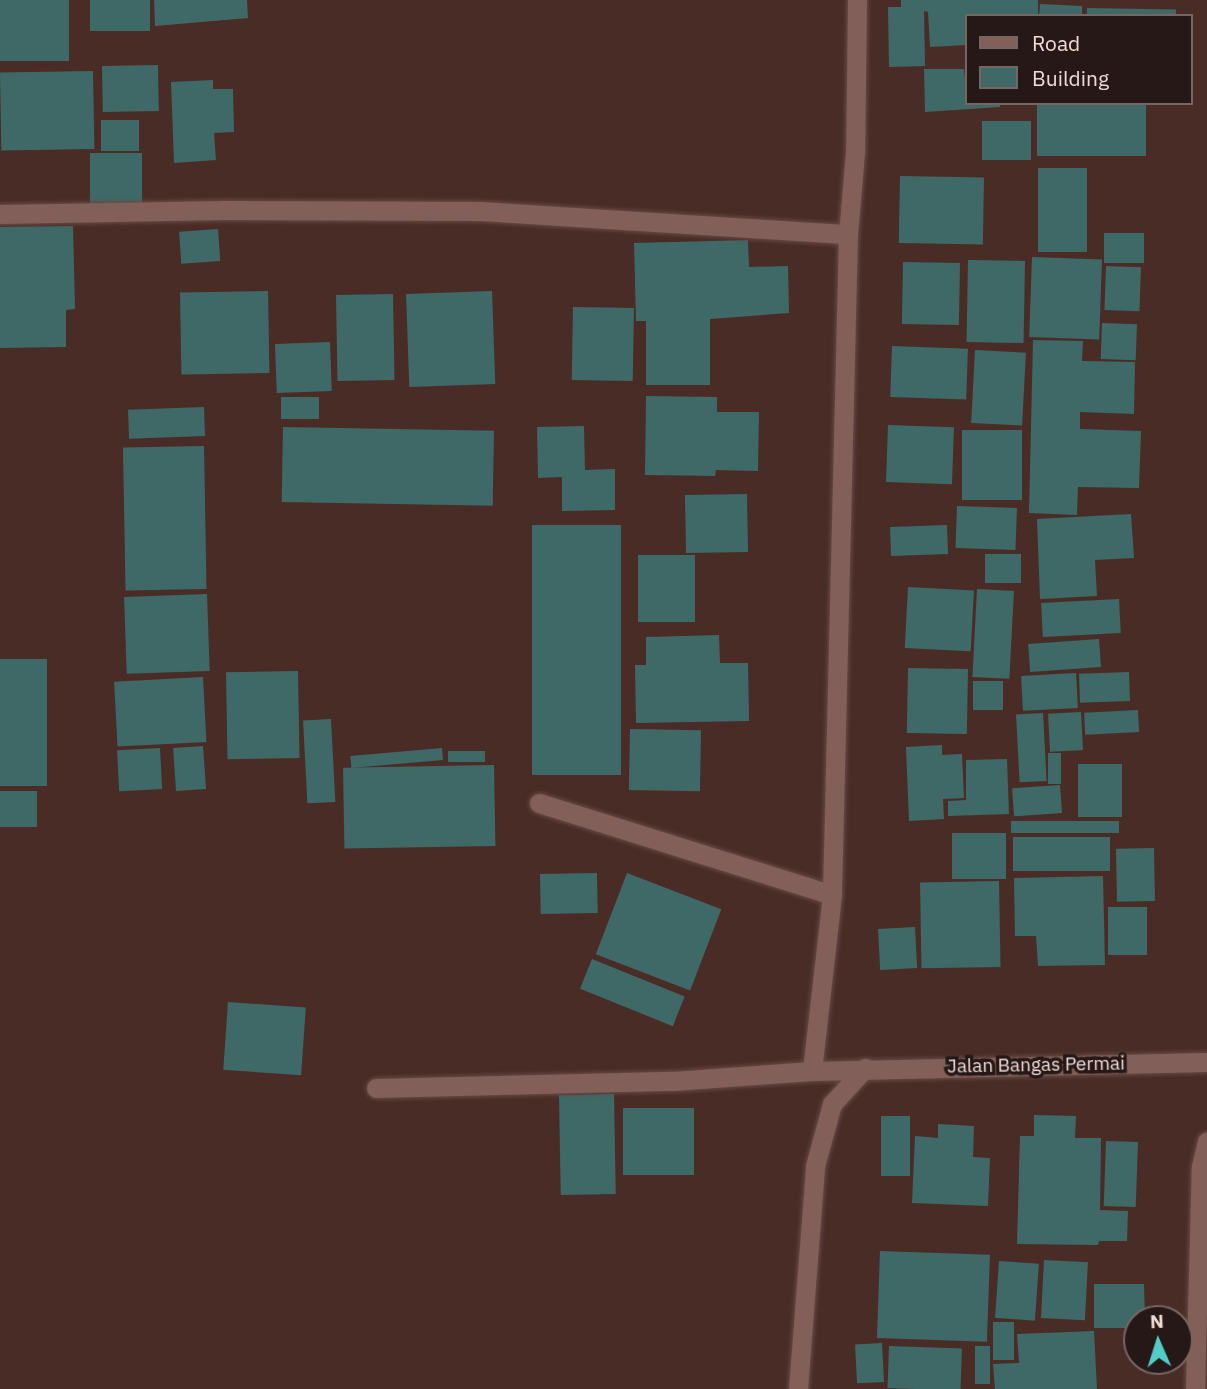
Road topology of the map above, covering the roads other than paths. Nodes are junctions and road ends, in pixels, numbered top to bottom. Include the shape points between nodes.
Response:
1 (857, 0) edge
2 (0, 214) edge
3 (848, 234) junction
4 (539, 803) dead end
5 (832, 895) junction
6 (1207, 1062) edge
7 (865, 1068) junction
8 (812, 1071) junction
9 (376, 1088) dead end
10 (1207, 1142) edge
11 (798, 1389) edge
12 (1195, 1389) edge

1 - 3 street via 855,153
2 - 3 street via 480,211
3 - 5 street
4 - 5 street
5 - 8 street
6 - 7 street, Jalan Bangas Permai
7 - 8 street, Jalan Bangas Permai
7 - 11 street via 832,1104 815,1166
8 - 9 street, Jalan Bangas Permai via 673,1081
10 - 12 street via 1200,1167

